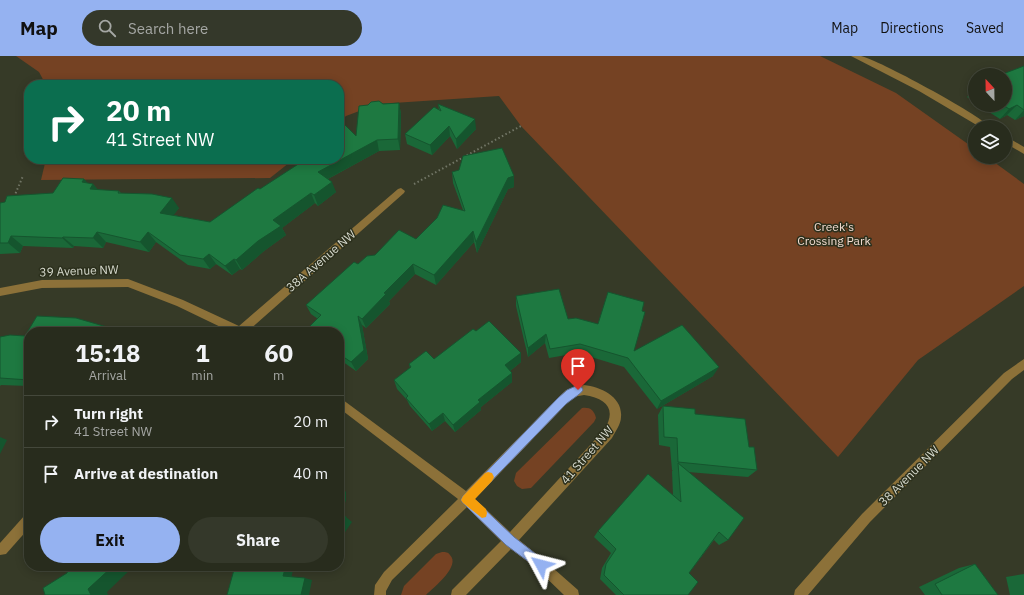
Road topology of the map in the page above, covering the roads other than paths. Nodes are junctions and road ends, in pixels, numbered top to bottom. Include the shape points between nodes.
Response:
1 (855, 56) edge
2 (975, 120) edge
3 (1012, 143) edge
4 (1024, 151) edge
5 (401, 191) road end
6 (0, 292) edge
7 (230, 327) edge
8 (247, 327) edge
9 (1024, 364) edge
10 (344, 406) edge
11 (467, 500) junction
12 (24, 525) edge
13 (510, 541) junction
14 (2, 550) dead end
15 (380, 595) edge
16 (457, 595) edge
17 (572, 595) edge
18 (800, 595) edge

1 - 2 street via 894,73
3 - 4 street
5 - 8 street, 38A Avenue NW
6 - 7 street, 39 Avenue NW via 42,284 128,283 180,303
9 - 18 street, 38 Avenue NW via 1008,376 866,518
10 - 11 street
11 - 13 street
11 - 13 street, 41 Street NW via 570,393 588,390 599,392 609,400 615,408 616,417 608,434
11 - 15 street, 41 Street NW via 388,576
12 - 14 street
13 - 16 street, 41 Street NW
13 - 17 street via 541,565

